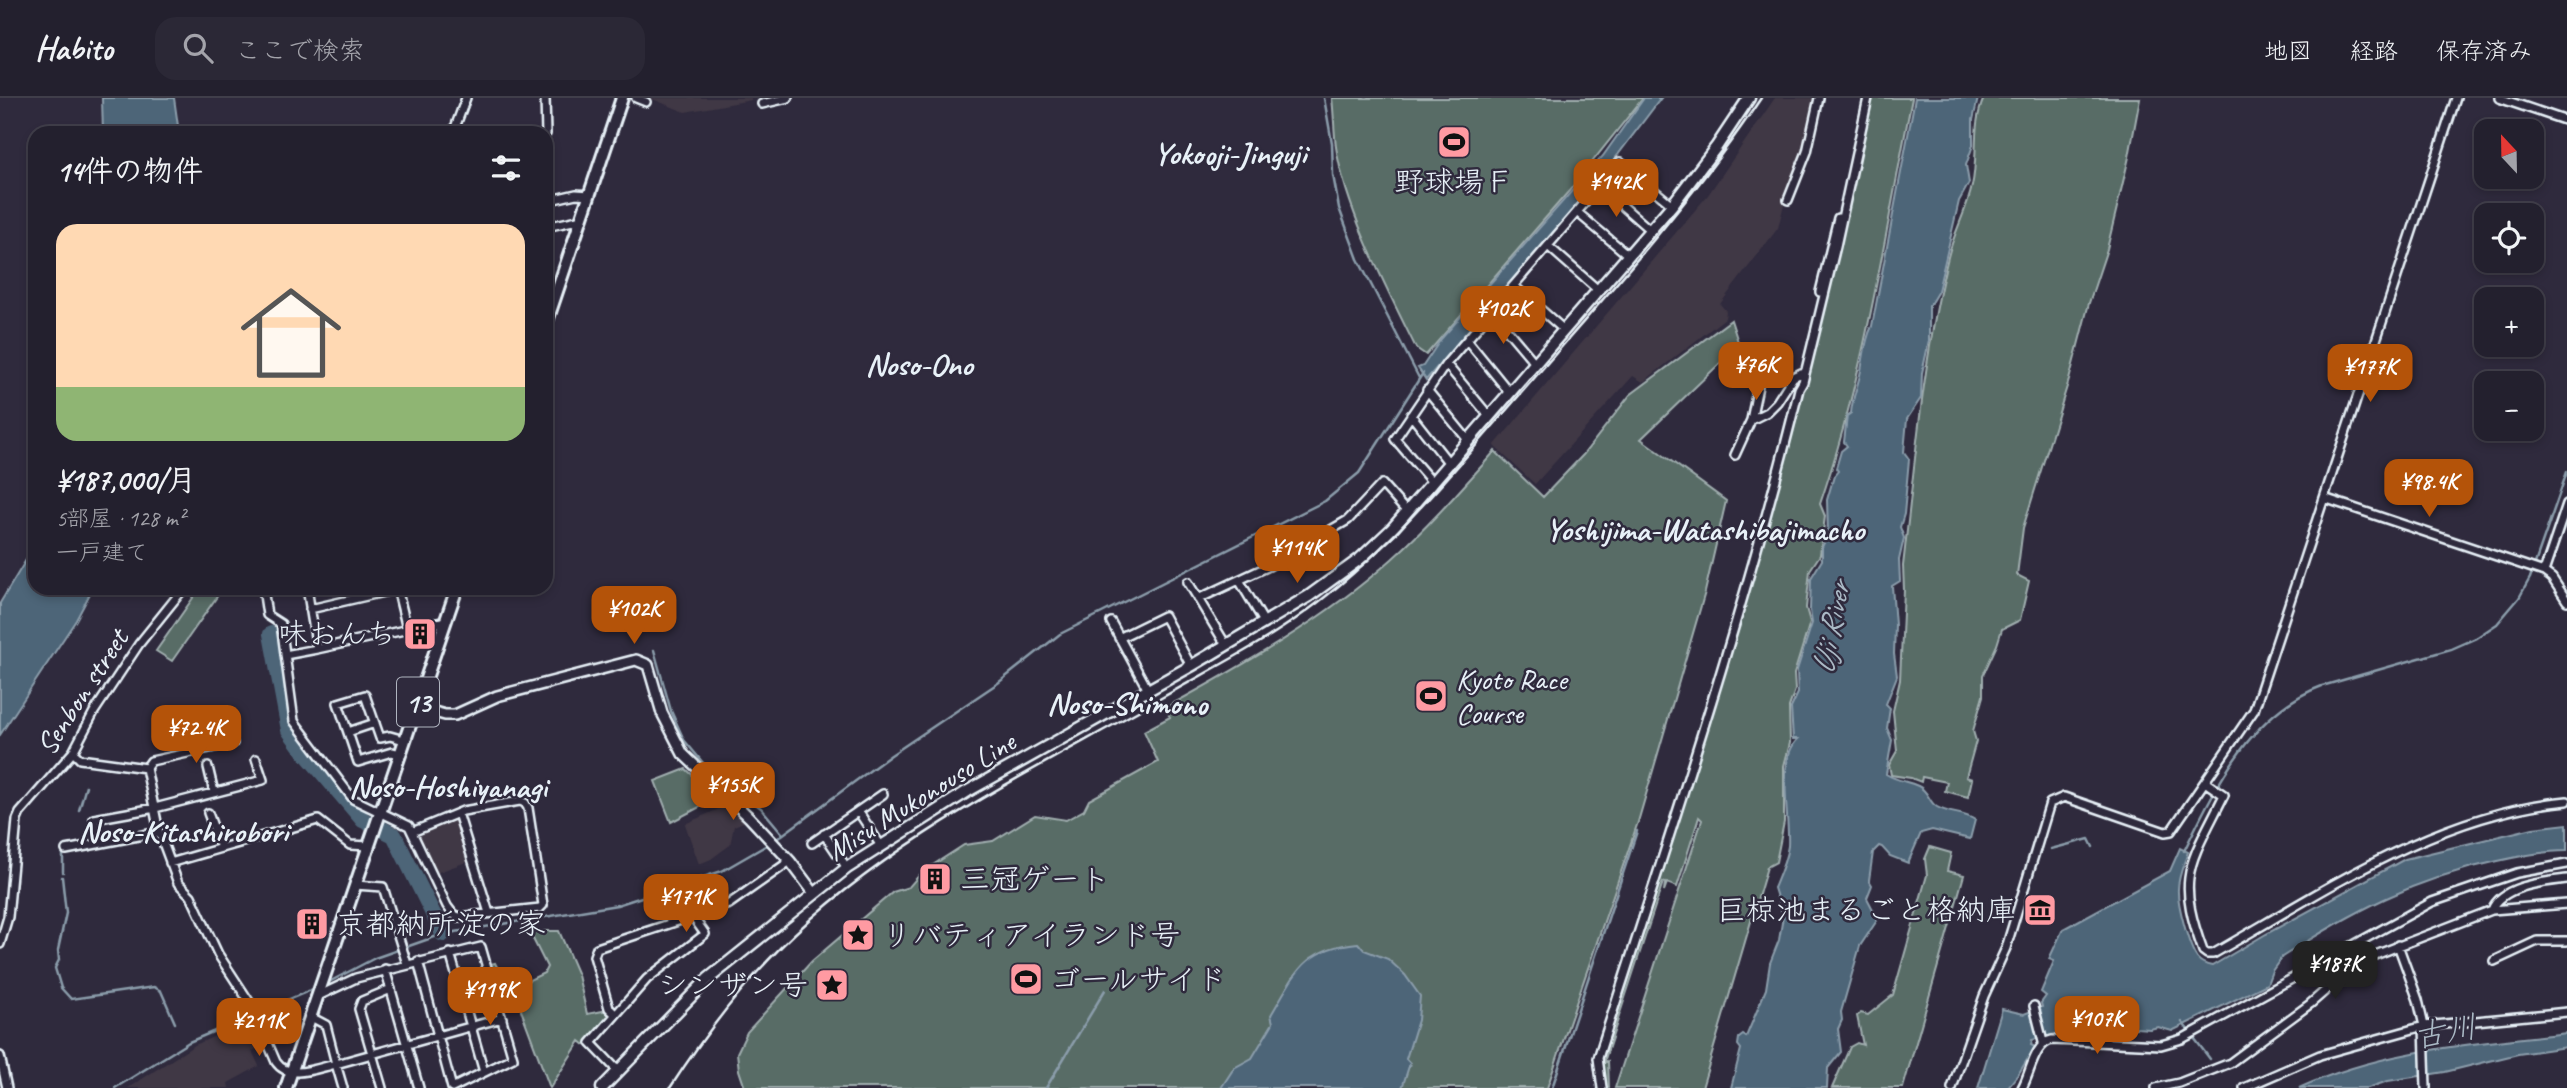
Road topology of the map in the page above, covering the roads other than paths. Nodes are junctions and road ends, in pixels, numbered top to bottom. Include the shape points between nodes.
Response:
1 (466, 98) edge
2 (545, 98) edge
3 (636, 98) edge
4 (788, 98) edge
5 (1749, 98) edge
6 (1819, 98) edge
7 (1866, 98) edge
8 (2456, 98) edge
9 (2499, 98) edge
10 (618, 99) edge
11 (646, 102) dead end
12 (762, 104) dead end
13 (2567, 121) edge
14 (456, 126) edge
15 (546, 126) edge
16 (1601, 187) junction
17 (590, 195) junction
18 (553, 199) edge
19 (1788, 200) dead end
20 (1672, 205) junction
21 (1578, 213) junction
22 (582, 219) junction
23 (553, 225) edge
24 (1650, 230) junction
25 (1548, 246) junction
26 (1628, 255) junction
27 (1514, 286) junction
28 (1598, 290) junction
29 (553, 304) edge
30 (1492, 312) junction
31 (1564, 330) junction
32 (1467, 340) junction
33 (1535, 363) junction
34 (1446, 364) junction
35 (1801, 373) junction
36 (1758, 386) dead end
37 (1427, 390) junction
38 (1510, 393) junction
39 (1795, 398) dead end
40 (1410, 415) junction
41 (1489, 416) junction
42 (1751, 420) junction
43 (1468, 440) junction
44 (1735, 456) dead end
45 (1448, 461) junction
46 (1432, 481) junction
47 (2324, 498) junction
48 (2567, 504) edge
49 (1406, 511) junction
50 (2542, 572) junction
51 (1239, 580) junction
52 (1188, 582) dead end
53 (178, 595) edge
54 (264, 595) edge
55 (308, 595) edge
56 (368, 595) edge
57 (399, 595) edge
58 (455, 595) edge
59 (1198, 599) junction
60 (2567, 601) edge
61 (310, 609) junction
62 (446, 621) junction
63 (1111, 622) dead end
64 (1264, 622) junction
65 (407, 629) junction
66 (1119, 638) junction
67 (1226, 645) junction
68 (317, 649) junction
69 (285, 655) junction
70 (1191, 666) junction
71 (1148, 690) junction
72 (416, 707) junction
73 (375, 723) junction
74 (348, 732) junction
75 (404, 740) junction
76 (233, 743) dead end
77 (73, 752) junction
78 (400, 754) junction
79 (256, 758) dead end
80 (208, 766) dead end
81 (146, 768) junction
82 (2208, 783) junction
83 (214, 792) junction
84 (883, 794) dead end
85 (2567, 801) edge
86 (155, 808) junction
87 (858, 811) junction
88 (208, 813) dead end
89 (458, 813) junction
90 (379, 814) junction
91 (159, 832) junction
92 (412, 832) junction
93 (824, 834) junction
94 (371, 842) junction
95 (812, 843) dead end
96 (98, 844) junction
97 (881, 846) junction
98 (221, 848) junction
99 (66, 850) dead end
100 (790, 861) junction
101 (170, 863) junction
102 (2567, 864) edge
103 (847, 868) junction
104 (2567, 879) edge
105 (355, 885) junction
106 (814, 893) junction
107 (2567, 904) edge
108 (2492, 910) junction
109 (489, 913) junction
110 (694, 917) junction
111 (2567, 941) edge
112 (0, 944) edge
113 (2398, 945) junction
114 (450, 953) junction
115 (418, 961) junction
116 (2494, 961) dead end
117 (407, 962) junction
118 (385, 970) junction
119 (320, 989) junction
120 (391, 989) junction
121 (2034, 1006) dead end
122 (2567, 1012) edge
123 (615, 1014) junction
124 (311, 1017) junction
125 (502, 1018) junction
126 (471, 1027) junction
127 (2424, 1030) junction
128 (438, 1036) junction
129 (2043, 1042) junction
130 (407, 1045) junction
131 (372, 1055) junction
132 (0, 1056) edge
133 (336, 1064) junction
134 (618, 1071) junction
135 (484, 1072) junction
136 (292, 1073) junction
137 (7, 1088) edge
138 (286, 1088) edge
139 (343, 1088) edge
140 (382, 1088) edge
141 (419, 1088) edge
142 (452, 1088) edge
143 (602, 1088) edge
144 (1602, 1088) edge
145 (1952, 1088) edge
146 (2022, 1088) edge
147 (2156, 1088) edge
148 (2245, 1088) edge
149 (2426, 1088) edge

1 - 14 street
2 - 15 street
3 - 11 street
4 - 12 street
5 - 20 main road, Misu Mukonouso Line
6 - 19 street via 1807,152
7 - 35 street
7 - 144 street via 1806,371 1736,620 1598,1058
8 - 47 street
9 - 13 street
10 - 17 main road
16 - 20 street via 1620,162
16 - 21 street
16 - 24 street
17 - 18 street
17 - 22 main road
20 - 24 main road, Misu Mukonouso Line
21 - 25 street
21 - 26 street
22 - 23 street
22 - 29 main road
24 - 26 main road, Misu Mukonouso Line
25 - 27 street
25 - 28 street
26 - 28 main road, Misu Mukonouso Line
27 - 30 street
27 - 31 street
28 - 31 main road, Misu Mukonouso Line
30 - 32 street
30 - 33 street
31 - 33 main road, Misu Mukonouso Line
32 - 34 street
32 - 38 street
33 - 38 main road, Misu Mukonouso Line
34 - 37 street
34 - 41 street
35 - 39 street
35 - 42 street via 1767,412
36 - 42 street
37 - 40 street
37 - 43 street
38 - 41 main road, Misu Mukonouso Line
40 - 45 street
40 - 46 street via 1395,439
41 - 43 main road, Misu Mukonouso Line
42 - 44 street
43 - 45 main road, Misu Mukonouso Line
45 - 46 main road, Misu Mukonouso Line
46 - 49 main road, Misu Mukonouso Line
47 - 50 street
47 - 82 street via 2255,710
48 - 50 street
49 - 51 street via 1382,484 1348,520
49 - 64 main road, Misu Mukonouso Line via 1360,559
50 - 60 street via 2552,578
51 - 59 street
51 - 64 street
52 - 59 street
53 - 77 street, Senbon street via 139,644
54 - 69 street via 267,615 281,624
55 - 61 street
56 - 61 street
57 - 65 street
58 - 62 main road, 13
59 - 67 street
61 - 68 street
62 - 65 street
62 - 72 main road, 13
63 - 66 street
64 - 67 main road, Misu Mukonouso Line
65 - 68 street
66 - 70 street via 1164,616
66 - 71 street
67 - 70 main road, Misu Mukonouso Line
68 - 69 street
69 - 90 street via 294,721 354,799
70 - 71 main road, Misu Mukonouso Line
71 - 97 main road, Misu Mukonouso Line via 968,790
72 - 75 main road, 13
72 - 100 street via 455,715 497,696 636,660 644,662 683,754
73 - 74 street
73 - 74 street via 365,695 338,703
73 - 75 street via 380,738
74 - 78 street via 358,762 391,752
75 - 78 main road, 13
76 - 81 street via 151,761
77 - 81 street via 79,759
77 - 112 street, Senbon street via 17,820 8,917
78 - 90 main road, 13
79 - 83 street via 263,779
80 - 83 street
81 - 86 street
82 - 85 street via 2224,795 2187,878 2191,915 2207,954 2391,852 2525,806
82 - 145 street via 2171,831 2165,832 2064,797 2050,803 2006,948
83 - 86 street
84 - 87 street
86 - 91 street
86 - 96 street via 94,819
87 - 93 street
87 - 97 street
88 - 98 street
89 - 92 street
89 - 109 street
89 - 109 street via 520,801 528,808 543,905
90 - 92 street via 404,822
90 - 94 main road, 13
91 - 96 street
91 - 101 street
92 - 109 street via 453,915
93 - 95 street
93 - 103 street
94 - 98 street via 350,845 318,820
94 - 105 main road, 13
96 - 99 street
97 - 103 main road, Misu Mukonouso Line
98 - 101 street
100 - 106 street
100 - 110 street via 729,904
101 - 136 street via 218,954 252,1006 276,1062
102 - 129 street via 2517,873 2432,902 2182,1039 2161,1045
103 - 106 main road, Misu Mukonouso Line
104 - 108 street via 2522,887
105 - 117 street via 383,887
105 - 119 main road, 13
106 - 134 main road, Misu Mukonouso Line via 708,979
107 - 108 street
108 - 113 street
110 - 123 street via 705,934 648,979
110 - 123 street via 597,948 594,956 609,1009
111 - 116 street via 2537,941
113 - 127 street
113 - 147 street via 2350,969 2230,1063
114 - 115 street
114 - 125 street via 481,947
114 - 126 street
115 - 117 street
115 - 128 street
117 - 118 street
118 - 119 street
118 - 120 street
119 - 124 main road, 13
120 - 130 street
120 - 131 street via 362,1000 359,1009
121 - 129 street
122 - 127 street
123 - 134 street via 591,1043
124 - 133 street via 326,1025
124 - 136 main road, 13
125 - 126 street
125 - 135 street via 513,1058
126 - 128 street
126 - 135 street
127 - 148 street via 2320,1055
127 - 149 street
128 - 130 street
128 - 142 street
129 - 146 street
130 - 131 street
130 - 141 street
131 - 133 street
131 - 140 street
132 - 137 street
133 - 136 street
133 - 139 street
134 - 143 main road, Misu Mukonouso Line
135 - 142 street
136 - 138 main road, 13

